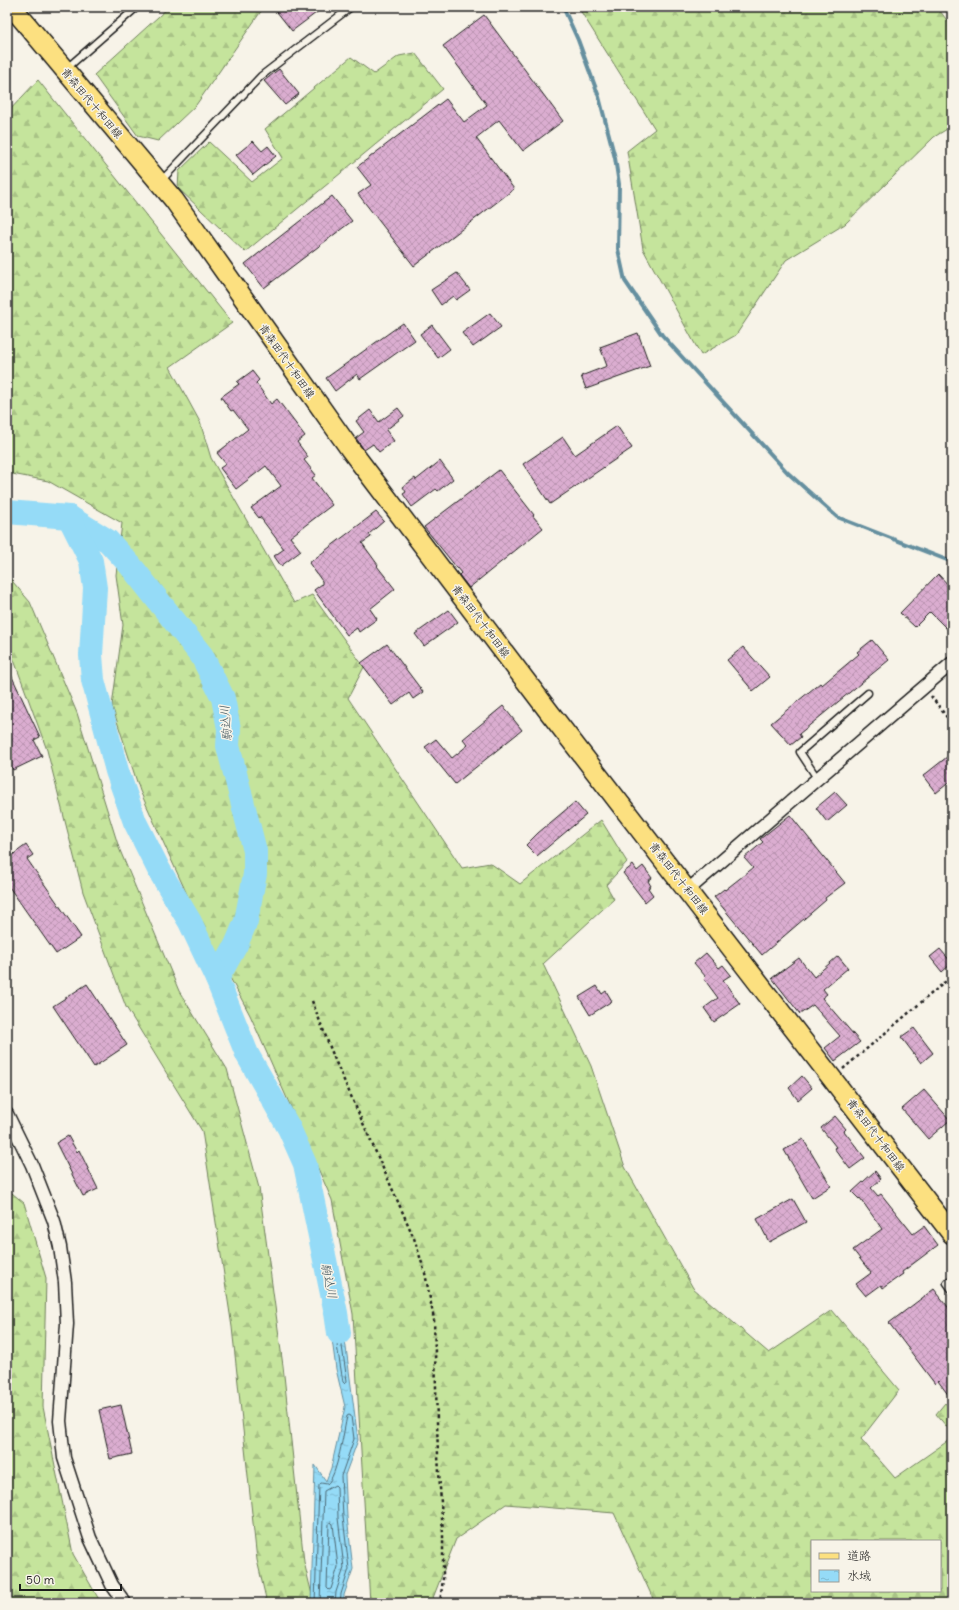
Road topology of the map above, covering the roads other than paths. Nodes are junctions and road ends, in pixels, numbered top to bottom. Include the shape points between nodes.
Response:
1 (12, 7) edge
2 (137, 7) edge
3 (351, 7) edge
4 (65, 70) junction
5 (159, 183) junction
6 (952, 664) edge
7 (868, 693) dead end
8 (817, 778) junction
9 (688, 890) junction
10 (7, 1114) edge
11 (952, 1234) edge
12 (952, 1279) edge
13 (952, 1290) edge
14 (125, 1603) edge

1 - 4 main road, 青森田代十和田線
2 - 4 lane
3 - 5 lane via 261,76
4 - 5 main road, 青森田代十和田線
5 - 9 main road, 青森田代十和田線 via 174,200 350,449
6 - 8 street
7 - 8 lane via 800,752
8 - 9 street
9 - 11 main road, 青森田代十和田線
10 - 14 street via 32,1165 54,1221 60,1247 67,1324 60,1421 64,1458 90,1538 112,1585
12 - 13 lane via 947,1283

